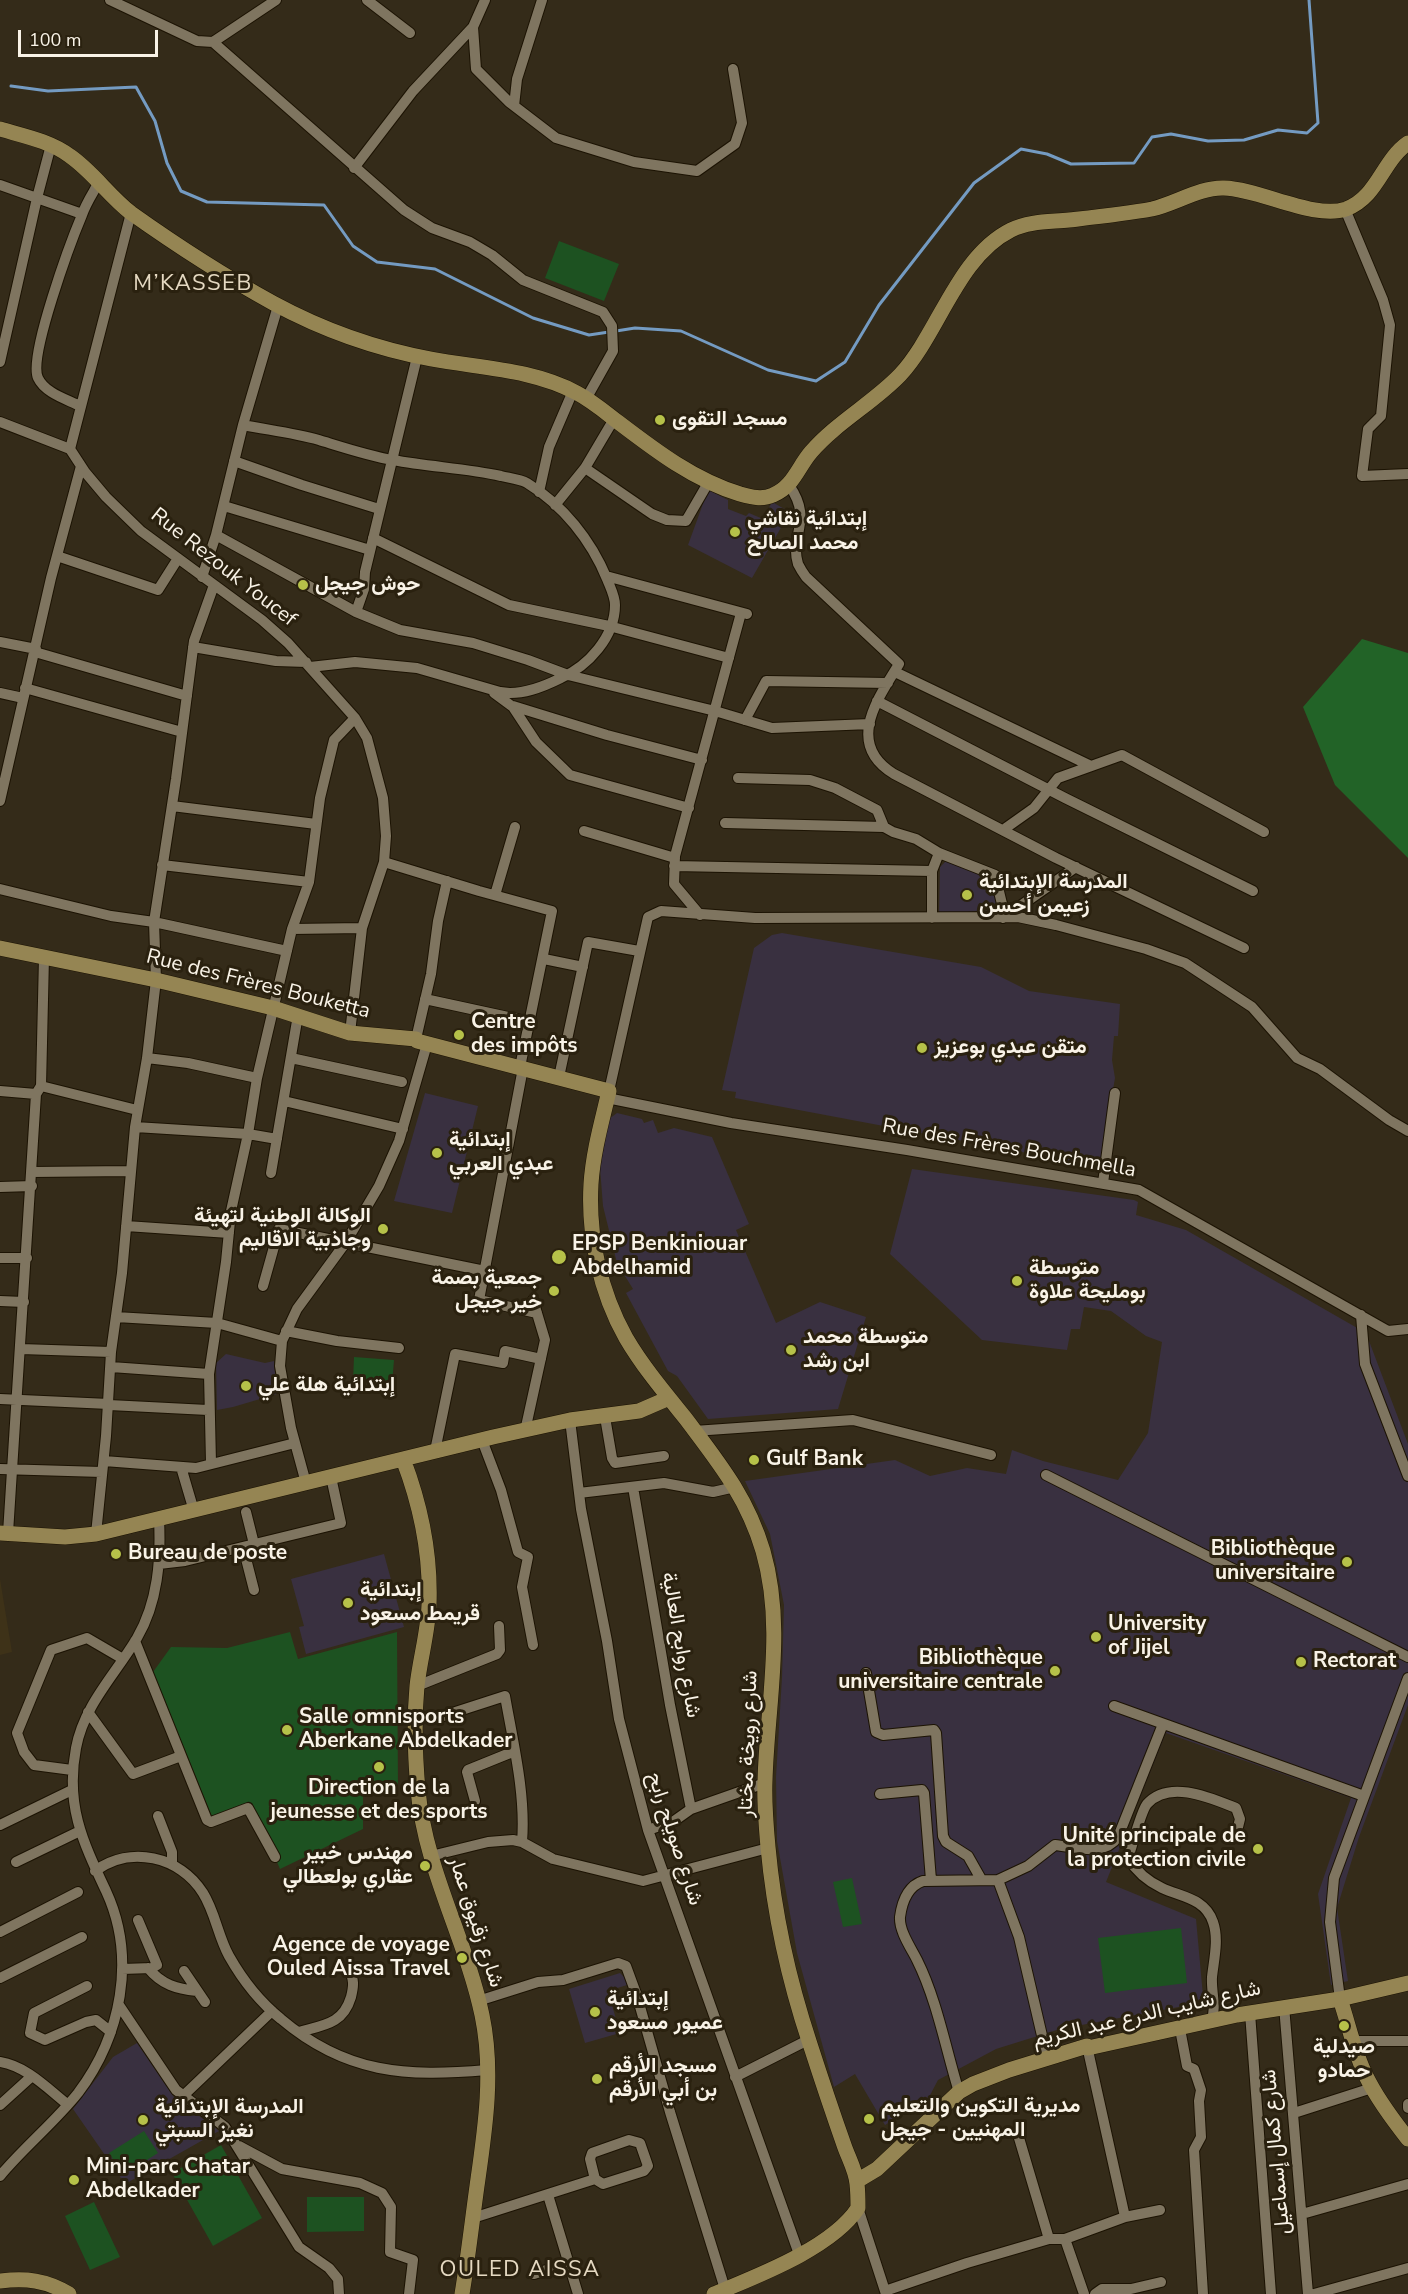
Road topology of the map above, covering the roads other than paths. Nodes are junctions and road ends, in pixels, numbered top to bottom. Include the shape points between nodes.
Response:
1 (110, 0) edge
2 (276, 0) edge
3 (367, 0) edge
4 (485, 0) edge
5 (542, 0) edge
6 (473, 27) junction
7 (410, 33) dead end
8 (213, 42) junction
9 (733, 69) dead end
10 (514, 106) junction
11 (0, 129) edge
12 (1408, 143) edge
13 (51, 145) junction
14 (354, 168) junction
15 (99, 182) junction
16 (0, 185) edge
17 (37, 198) junction
18 (1345, 209) junction
19 (131, 213) junction
20 (82, 214) junction
21 (278, 306) junction
22 (417, 357) junction
23 (0, 362) edge
24 (580, 395) junction
25 (80, 406) junction
26 (614, 419) junction
27 (0, 422) edge
28 (243, 425) junction
29 (70, 449) junction
30 (392, 460) junction
31 (234, 461) junction
32 (81, 466) junction
33 (585, 468) junction
34 (1408, 474) edge
35 (708, 483) junction
36 (789, 485) junction
37 (539, 492) junction
38 (555, 505) junction
39 (224, 506) junction
40 (379, 509) junction
41 (216, 535) junction
42 (374, 538) junction
43 (370, 550) junction
44 (57, 556) junction
45 (177, 560) junction
46 (606, 576) junction
47 (202, 577) junction
48 (214, 585) junction
49 (356, 612) junction
50 (609, 626) junction
51 (0, 642) edge
52 (193, 648) junction
53 (35, 650) junction
54 (729, 658) junction
55 (308, 664) junction
56 (895, 672) junction
57 (568, 675) junction
58 (888, 683) junction
59 (489, 689) junction
60 (0, 693) edge
61 (24, 693) junction
62 (512, 693) junction
63 (187, 696) junction
64 (877, 701) junction
65 (513, 707) junction
66 (715, 711) junction
67 (355, 718) junction
68 (745, 720) junction
69 (870, 724) junction
70 (182, 732) junction
71 (702, 760) junction
72 (1090, 766) junction
73 (738, 778) dead end
74 (1048, 789) junction
75 (0, 801) edge
76 (172, 806) junction
77 (689, 808) junction
78 (725, 823) dead end
79 (316, 824) junction
80 (515, 827) dead end
81 (885, 827) junction
82 (1003, 830) junction
83 (584, 831) dead end
84 (1264, 832) dead end
85 (939, 853) junction
86 (384, 862) junction
87 (675, 862) junction
88 (162, 865) junction
89 (1076, 867) junction
90 (932, 871) junction
91 (447, 881) junction
92 (309, 882) junction
93 (0, 889) edge
94 (1253, 891) dead end
95 (495, 895) junction
96 (700, 915) junction
97 (932, 918) junction
98 (1003, 918) junction
99 (154, 922) junction
100 (362, 928) junction
101 (292, 929) junction
102 (0, 948) edge
103 (1244, 948) dead end
104 (287, 951) junction
105 (639, 951) junction
106 (44, 957) junction
107 (544, 959) junction
108 (583, 967) junction
109 (156, 980) junction
110 (425, 999) junction
111 (273, 1008) junction
112 (298, 1015) junction
113 (531, 1022) junction
114 (350, 1033) junction
115 (422, 1042) junction
116 (147, 1058) junction
117 (291, 1058) junction
118 (522, 1067) junction
119 (559, 1077) junction
120 (257, 1078) junction
121 (402, 1082) dead end
122 (39, 1090) junction
123 (0, 1091) edge
124 (1115, 1093) dead end
125 (608, 1094) junction
126 (284, 1101) junction
127 (137, 1110) junction
128 (135, 1127) junction
129 (403, 1129) junction
130 (1408, 1131) edge
131 (248, 1134) junction
132 (277, 1139) junction
133 (130, 1171) junction
134 (32, 1172) junction
135 (271, 1173) dead end
136 (1103, 1183) junction
137 (32, 1186) junction
138 (0, 1187) edge
139 (126, 1226) junction
140 (229, 1233) junction
141 (346, 1242) junction
142 (0, 1258) edge
143 (27, 1258) junction
144 (485, 1271) junction
145 (263, 1286) dead end
146 (533, 1300) dead end
147 (0, 1301) edge
148 (24, 1302) junction
149 (537, 1313) junction
150 (1361, 1315) junction
151 (116, 1317) junction
152 (217, 1323) junction
153 (1408, 1329) edge
154 (284, 1336) junction
155 (399, 1348) dead end
156 (21, 1350) junction
157 (111, 1352) junction
158 (541, 1359) junction
159 (111, 1366) junction
160 (209, 1374) junction
161 (669, 1398) junction
162 (0, 1400) edge
163 (18, 1401) junction
164 (109, 1404) junction
165 (208, 1410) junction
166 (605, 1417) junction
167 (570, 1420) junction
168 (525, 1431) junction
169 (694, 1431) junction
170 (482, 1440) junction
171 (295, 1443) junction
172 (435, 1451) junction
173 (991, 1455) dead end
174 (664, 1456) dead end
175 (403, 1459) junction
176 (211, 1463) junction
177 (103, 1466) junction
178 (181, 1467) junction
179 (0, 1469) edge
180 (13, 1469) junction
181 (1046, 1475) dead end
182 (1408, 1476) edge
183 (331, 1477) junction
184 (306, 1483) junction
185 (633, 1487) junction
186 (735, 1487) junction
187 (579, 1493) junction
188 (194, 1511) junction
189 (246, 1512) dead end
190 (159, 1519) junction
191 (4, 1533) edge
192 (96, 1534) junction
193 (249, 1545) junction
194 (159, 1564) junction
195 (254, 1590) dead end
196 (499, 1626) dead end
197 (135, 1641) junction
198 (533, 1645) dead end
199 (1408, 1657) edge
200 (123, 1659) junction
201 (866, 1673) dead end
202 (1408, 1678) edge
203 (417, 1686) junction
204 (1114, 1706) dead end
205 (88, 1712) junction
206 (440, 1717) dead end
207 (1163, 1724) junction
208 (515, 1751) junction
209 (181, 1756) junction
210 (72, 1770) junction
211 (765, 1784) junction
212 (72, 1791) junction
213 (880, 1794) dead end
214 (1364, 1796) junction
215 (475, 1801) dead end
216 (691, 1809) junction
217 (158, 1816) dead end
218 (0, 1826) edge
219 (648, 1830) junction
220 (80, 1831) junction
221 (1236, 1835) dead end
222 (522, 1842) junction
223 (768, 1848) junction
224 (431, 1856) junction
225 (275, 1857) dead end
226 (16, 1862) dead end
227 (172, 1864) junction
228 (96, 1870) junction
229 (665, 1876) junction
230 (931, 1880) junction
231 (981, 1880) junction
232 (998, 1880) junction
233 (78, 1892) dead end
234 (138, 1920) dead end
235 (0, 1932) edge
236 (82, 1937) dead end
237 (148, 1968) junction
238 (122, 1969) junction
239 (349, 1969) dead end
240 (184, 1971) dead end
241 (0, 1978) edge
242 (1408, 1983) edge
243 (87, 1986) dead end
244 (197, 1991) junction
245 (1340, 1999) junction
246 (478, 2001) junction
247 (205, 2002) dead end
248 (119, 2006) junction
249 (1284, 2006) junction
250 (272, 2011) junction
251 (1250, 2013) junction
252 (1211, 2022) junction
253 (1180, 2029) junction
254 (111, 2032) junction
255 (299, 2032) junction
256 (808, 2040) junction
257 (1353, 2041) junction
258 (1408, 2041) edge
259 (1087, 2046) junction
260 (1047, 2057) junction
261 (2, 2059) edge
262 (487, 2070) junction
263 (32, 2076) junction
264 (735, 2077) junction
265 (1372, 2088) junction
266 (959, 2092) junction
267 (183, 2096) junction
268 (68, 2104) junction
269 (0, 2105) edge
270 (1294, 2113) junction
271 (1019, 2138) dead end
272 (1408, 2139) edge
273 (236, 2144) junction
274 (849, 2161) junction
275 (877, 2169) junction
276 (0, 2176) edge
277 (595, 2180) junction
278 (857, 2181) junction
279 (1408, 2184) edge
280 (548, 2195) junction
281 (858, 2208) junction
282 (1160, 2210) dead end
283 (1302, 2214) junction
284 (1125, 2217) junction
285 (473, 2218) junction
286 (1049, 2239) junction
287 (1065, 2239) junction
288 (799, 2254) junction
289 (568, 2263) junction
290 (1408, 2268) edge
291 (534, 2274) dead end
292 (0, 2281) edge
293 (1161, 2282) dead end
294 (719, 2291) edge
295 (463, 2292) edge
296 (885, 2293) edge
297 (69, 2294) edge
298 (339, 2294) edge
299 (409, 2294) edge
300 (578, 2294) edge
301 (1083, 2294) edge
302 (1095, 2294) edge
303 (1203, 2294) edge
304 (1271, 2294) edge
305 (1308, 2294) edge
306 (1314, 2294) edge

1 - 8 street via 197,40
2 - 8 street
3 - 7 street
4 - 6 street
5 - 10 street via 517,79
6 - 10 street via 476,69
6 - 14 street via 413,91
8 - 14 street
9 - 10 street via 742,123 735,144 697,171 634,162 556,138
11 - 13 main road
12 - 18 main road via 1389,162 1368,195
13 - 15 main road via 74,158
13 - 17 street
14 - 24 street via 432,228 470,242 523,280 603,312 612,326 613,351
15 - 19 main road
15 - 20 street
16 - 17 street
17 - 20 street
17 - 23 street
18 - 34 street via 1390,325 1381,417 1368,429 1362,476
18 - 36 main road via 1326,212 1220,187 1158,208 1036,222 1012,229 977,259 898,376 810,453
19 - 21 main road
19 - 25 street
20 - 25 street via 44,323 36,367 43,386
21 - 22 main road via 346,336
21 - 28 street
22 - 24 main road via 517,373 555,383
22 - 30 street
24 - 26 main road
24 - 37 street via 549,447
25 - 29 street
26 - 33 street
26 - 35 main road
27 - 29 street
28 - 30 street
28 - 31 street
29 - 32 street, Rue Rezouk Youcef
30 - 37 street via 483,472 524,482
30 - 40 street
31 - 39 street
31 - 40 street
32 - 44 street
32 - 45 street, Rue Rezouk Youcef via 105,497
33 - 35 street via 666,520 686,521
33 - 38 street
35 - 36 main road via 759,498
36 - 56 street via 798,498 802,517 798,565 899,664
37 - 38 street
38 - 46 street via 591,544
39 - 41 street
39 - 43 street
40 - 42 street
41 - 47 street
41 - 49 street
42 - 43 street
42 - 50 street via 509,605
43 - 49 street
44 - 45 street via 158,590
44 - 53 street
45 - 47 street, Rue Rezouk Youcef
46 - 50 street via 615,605
46 - 54 street via 744,613
47 - 48 street, Rue Rezouk Youcef
48 - 52 street
48 - 55 street, Rue Rezouk Youcef via 262,620
49 - 57 street via 400,630 473,643
50 - 54 street
50 - 57 street via 591,658
51 - 53 street
52 - 55 street
52 - 63 street
53 - 61 street
53 - 63 street
54 - 66 street
55 - 59 street via 355,662 417,668
55 - 67 street, Rue Rezouk Youcef
56 - 58 street
56 - 72 street
57 - 62 street
57 - 66 street
58 - 64 street
58 - 68 street via 766,681
59 - 62 street
59 - 65 street
60 - 61 street
61 - 70 street
61 - 75 street
62 - 65 street
63 - 70 street
64 - 69 street
64 - 74 street
65 - 71 street
65 - 77 street via 536,742 570,775
66 - 68 street
66 - 71 street
67 - 79 street via 334,740
67 - 86 street, Rue Rezouk Youcef via 367,738 383,798
68 - 69 street via 772,728
69 - 82 street via 869,745 885,769
70 - 76 street
71 - 77 street
72 - 74 street via 1058,778
72 - 84 street via 1122,755
73 - 81 street via 810,780 835,788 877,810
74 - 82 street via 1034,808
74 - 94 street
76 - 79 street
76 - 88 street
77 - 87 street
78 - 81 street
79 - 92 street
80 - 95 street
81 - 85 street
82 - 89 street
83 - 87 street
85 - 90 street
85 - 98 street via 995,874
86 - 91 street
86 - 100 street, Rue Rezouk Youcef
87 - 90 street
87 - 96 street via 674,884
88 - 92 street
88 - 99 street
89 - 98 street
89 - 103 street
90 - 97 street
91 - 95 street
91 - 110 street
92 - 101 street
93 - 99 street via 111,916
95 - 107 street via 552,911
96 - 97 street
96 - 105 street via 661,912 648,917
97 - 98 street
98 - 130 street via 1056,925 1185,963 1251,1007 1297,1058 1320,1069
99 - 104 street
99 - 109 street
100 - 101 street
100 - 114 street, Rue Rezouk Youcef
101 - 104 street
102 - 106 main road, Rue des Frères Bouketta
104 - 111 street
105 - 108 street via 588,942
105 - 125 street
106 - 109 main road, Rue des Frères Bouketta
106 - 122 street
107 - 108 street
107 - 113 street
108 - 119 street
109 - 111 main road, Rue des Frères Bouketta
109 - 116 street
110 - 113 street
110 - 115 street
111 - 112 main road, Rue des Frères Bouketta
111 - 120 street
112 - 114 main road, Rue des Frères Bouketta
112 - 117 street
113 - 118 street
114 - 115 main road, Rue des Frères Bouketta
115 - 118 main road, Rue des Frères Bouketta
115 - 129 street
116 - 120 street
116 - 127 street
117 - 121 street
117 - 126 street
118 - 119 main road, Rue des Frères Bouketta
118 - 144 street
119 - 125 main road, Rue des Frères Bouketta
120 - 131 street
122 - 123 street
122 - 127 street
122 - 134 street
124 - 136 street
125 - 136 street, Rue des Frères Bouchmella via 720,1121
125 - 161 main road, شارع رويخة مختار via 591,1186 595,1249 608,1298 624,1334
126 - 129 street
126 - 132 street
127 - 128 street
128 - 131 street
128 - 133 street
129 - 141 street via 380,1186
131 - 132 street
131 - 140 street
132 - 135 street
133 - 134 street
133 - 139 street
134 - 137 street
136 - 150 street, Rue des Frères Bouchmella via 1139,1190
137 - 138 street
137 - 143 street
139 - 140 street
139 - 151 street
140 - 152 street
141 - 144 street
141 - 145 street via 279,1229
141 - 154 street via 297,1309
142 - 143 street
143 - 148 street
144 - 149 street via 479,1300
146 - 149 street
147 - 148 street
148 - 156 street
149 - 158 street via 545,1340
150 - 153 street, Rue des Frères Bouchmella via 1388,1330
150 - 182 street via 1365,1364
151 - 152 street
151 - 157 street
152 - 154 street
152 - 160 street
154 - 155 street
154 - 171 street via 280,1366
156 - 157 street
156 - 163 street
157 - 159 street
158 - 168 street
158 - 172 street via 505,1351 503,1363 455,1354
159 - 160 street
159 - 164 street
160 - 165 street
161 - 166 main road via 639,1412
161 - 169 main road, شارع رويخة مختار
162 - 163 street
163 - 164 street
163 - 180 street
164 - 165 street
164 - 177 street
165 - 176 street
166 - 167 main road
166 - 174 street via 615,1463
167 - 168 main road
167 - 187 street, شارع صويلح رابح
168 - 170 main road
169 - 173 street via 853,1420
169 - 186 main road, شارع رويخة مختار
170 - 172 main road
170 - 198 street via 518,1552 528,1557 522,1587
171 - 176 street
171 - 184 street
172 - 175 main road
175 - 183 main road
175 - 203 main road, شارع زقيوق عمار via 427,1543 429,1608
176 - 178 street
177 - 178 street
177 - 180 street
177 - 192 street
178 - 188 street
179 - 180 street
180 - 191 street
181 - 199 street
183 - 184 main road
183 - 193 street via 341,1522
184 - 188 main road
185 - 186 street via 664,1483 713,1492
185 - 187 street
185 - 216 street, شارع روابح العالية
186 - 211 main road, شارع رويخة مختار via 759,1540 774,1613
187 - 219 street, شارع صويلح رابح via 619,1719
188 - 190 main road
189 - 193 street
190 - 192 main road
190 - 194 street
191 - 192 main road via 65,1537
193 - 194 street
193 - 195 street
194 - 197 street via 150,1612
196 - 203 street via 497,1654
197 - 200 street
197 - 209 street
200 - 205 street
200 - 210 street via 87,1638 51,1650 17,1733 34,1765
201 - 231 street via 876,1732 936,1733 943,1836 968,1856
202 - 214 street
203 - 224 main road, شارع زقيوق عمار via 418,1791
204 - 207 street
205 - 209 street via 133,1774
205 - 210 street via 79,1732
206 - 208 street via 505,1696
207 - 214 street
207 - 232 street via 1114,1843 1101,1850 1055,1845 1028,1866
208 - 215 street via 468,1770
208 - 222 street
209 - 225 street via 207,1820 211,1822 248,1808
210 - 212 street
211 - 216 street
211 - 223 main road, شارع رويخة مختار
212 - 218 street
212 - 220 street
213 - 230 street via 922,1790 924,1793
214 - 245 street via 1334,1878 1331,1902
216 - 219 street via 674,1821
217 - 227 street via 172,1852
219 - 229 street, شارع صويلح رابح
220 - 226 street
220 - 228 street
221 - 252 street via 1240,1819 1236,1808 1185,1792 1162,1794 1146,1805 1128,1858 1136,1871 1161,1888 1197,1900 1213,1921 1216,1944
222 - 224 street via 505,1839
222 - 229 street via 553,1858 638,1880
223 - 229 street
223 - 256 main road, شارع رويخة مختار via 787,1962
224 - 246 main road, شارع زقيوق عمار via 468,1960
227 - 228 street via 134,1856 111,1861
227 - 250 street via 202,1891 230,1956
228 - 238 street via 116,1922
229 - 264 street, شارع صويلح رابح
230 - 231 street
230 - 266 street via 914,1883 910,1888 900,1919 924,1974
231 - 232 street
232 - 260 street via 1019,1936
233 - 235 street
234 - 237 street via 157,1965
236 - 241 street
237 - 238 street
237 - 244 street via 174,1988
238 - 248 street
239 - 255 street via 354,1982 346,2011 334,2022
240 - 244 street
242 - 245 main road, شارع شايب الدرع عبد الكريم
243 - 254 street via 34,2013 30,2033 45,2040 96,2020
244 - 247 street
245 - 249 main road, شارع شايب الدرع عبد الكريم
245 - 257 main road
246 - 262 main road, شارع زقيوق عمار via 486,2034
246 - 294 street via 618,1963 626,1966 638,1996
248 - 254 street
248 - 267 street
249 - 251 main road, شارع شايب الدرع عبد الكريم
249 - 270 street, شارع كمال إسماعيل
250 - 255 street
250 - 267 street
251 - 252 main road, شارع شايب الدرع عبد الكريم
251 - 304 street
252 - 253 main road, شارع شايب الدرع عبد الكريم
253 - 259 main road, شارع شايب الدرع عبد الكريم
253 - 303 street via 1186,2066 1194,2069 1201,2090 1201,2137 1194,2150
254 - 268 street via 99,2059
255 - 262 street via 348,2061 388,2070 428,2074
256 - 264 street
256 - 274 main road, شارع رويخة مختار
257 - 258 street
257 - 265 main road
259 - 260 main road, شارع شايب الدرع عبد الكريم
259 - 284 street
260 - 266 main road, شارع شايب الدرع عبد الكريم
261 - 263 street
262 - 285 main road, شارع زقيوق عمار via 487,2110
263 - 268 street
263 - 269 street
264 - 288 street, شارع صويلح رابح
265 - 270 street
265 - 272 main road
266 - 275 main road, شارع شايب الدرع عبد الكريم
267 - 273 street via 225,2127
268 - 276 street
270 - 283 street, شارع كمال إسماعيل
271 - 286 street
273 - 298 street via 299,2247 338,2279
273 - 299 street via 282,2169 360,2183 382,2193 391,2207 390,2252 413,2260
274 - 275 street via 865,2171
274 - 278 main road, شارع رويخة مختار
275 - 278 main road, شارع شايب الدرع عبد الكريم
277 - 277 street via 603,2184 644,2171 648,2166 640,2143 628,2140 592,2153
277 - 280 street
278 - 281 main road, شارع رويخة مختار
279 - 283 street
280 - 285 street
280 - 289 street
281 - 288 main road via 831,2237
281 - 296 street
282 - 284 street
283 - 305 street, شارع كمال إسماعيل
284 - 287 street
285 - 295 main road, شارع زقيوق عمار
286 - 287 street
286 - 296 street via 967,2262
287 - 301 street
288 - 294 main road
289 - 291 street
289 - 300 street
290 - 306 street
292 - 297 main road via 39,2281
293 - 302 street via 1131,2289 1102,2289

